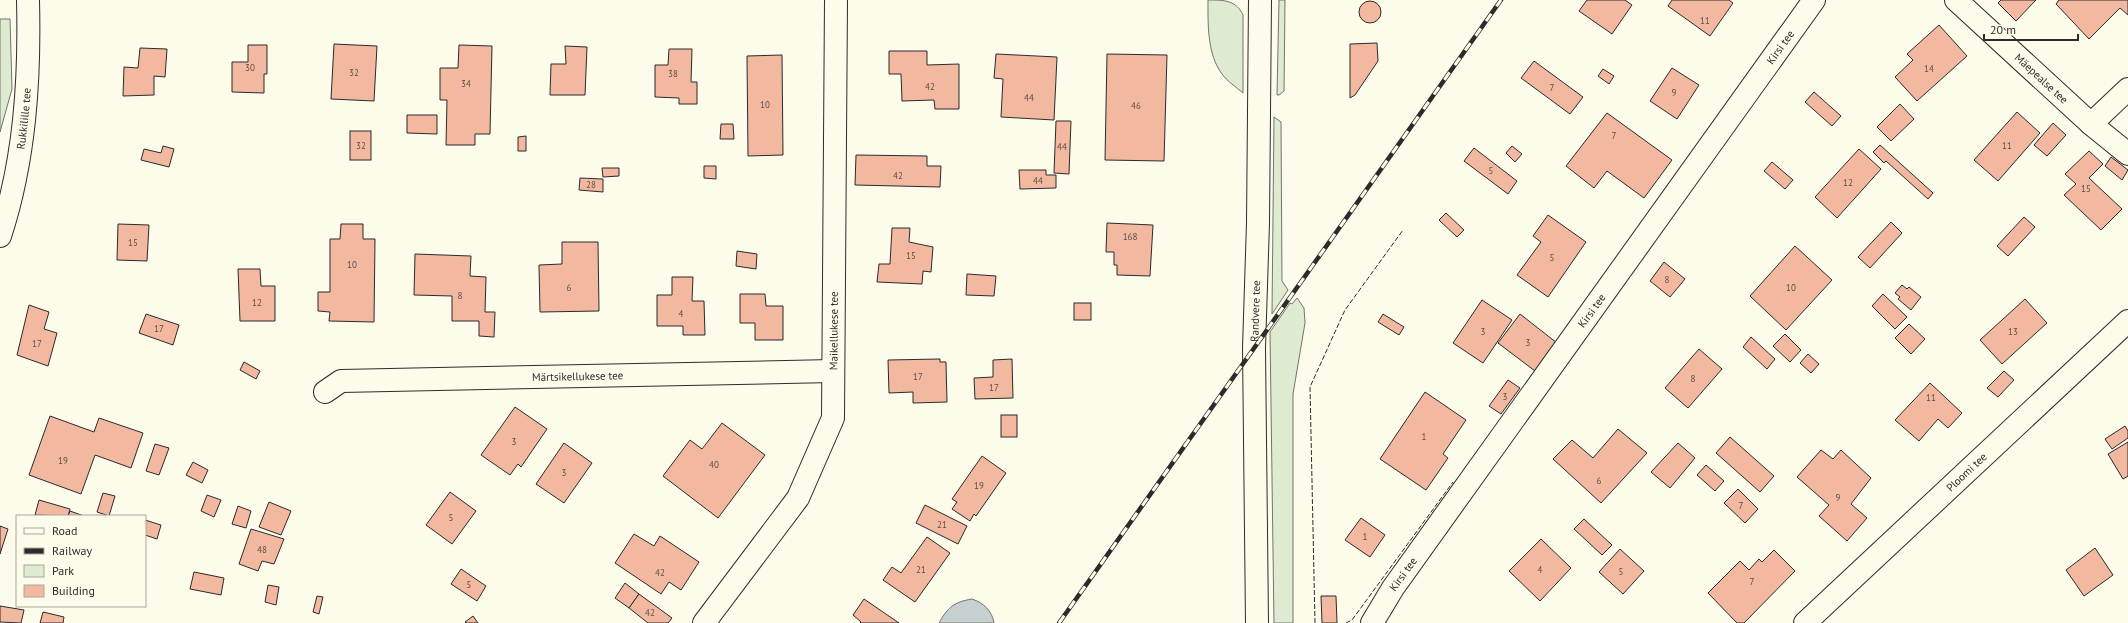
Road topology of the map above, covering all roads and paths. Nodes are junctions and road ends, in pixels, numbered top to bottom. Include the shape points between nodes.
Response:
1 (28, 0) edge
2 (836, 0) edge
3 (1260, 0) edge
4 (1814, 0) edge
5 (1956, 0) edge
6 (2128, 90) edge
7 (2091, 124) junction
8 (2128, 154) edge
9 (0, 236) edge
10 (2128, 321) edge
11 (833, 371) junction
12 (324, 392) dead end
13 (704, 623) edge
14 (1257, 623) edge
15 (1372, 623) edge
16 (1805, 623) edge

1 - 9 street, Rukkilille tee via 23,139
2 - 11 street, Maikellukese tee
3 - 14 street, Randvere tee via 1254,348
4 - 15 street, Kirsi tee via 1398,582
5 - 7 street, Mäepealse tee
6 - 7 street
7 - 8 street, Mäepealse tee
10 - 16 street, Ploomi tee
11 - 12 street, Märtsikellukese tee via 341,381
11 - 13 street, Maikellukese tee via 833,418 798,498

